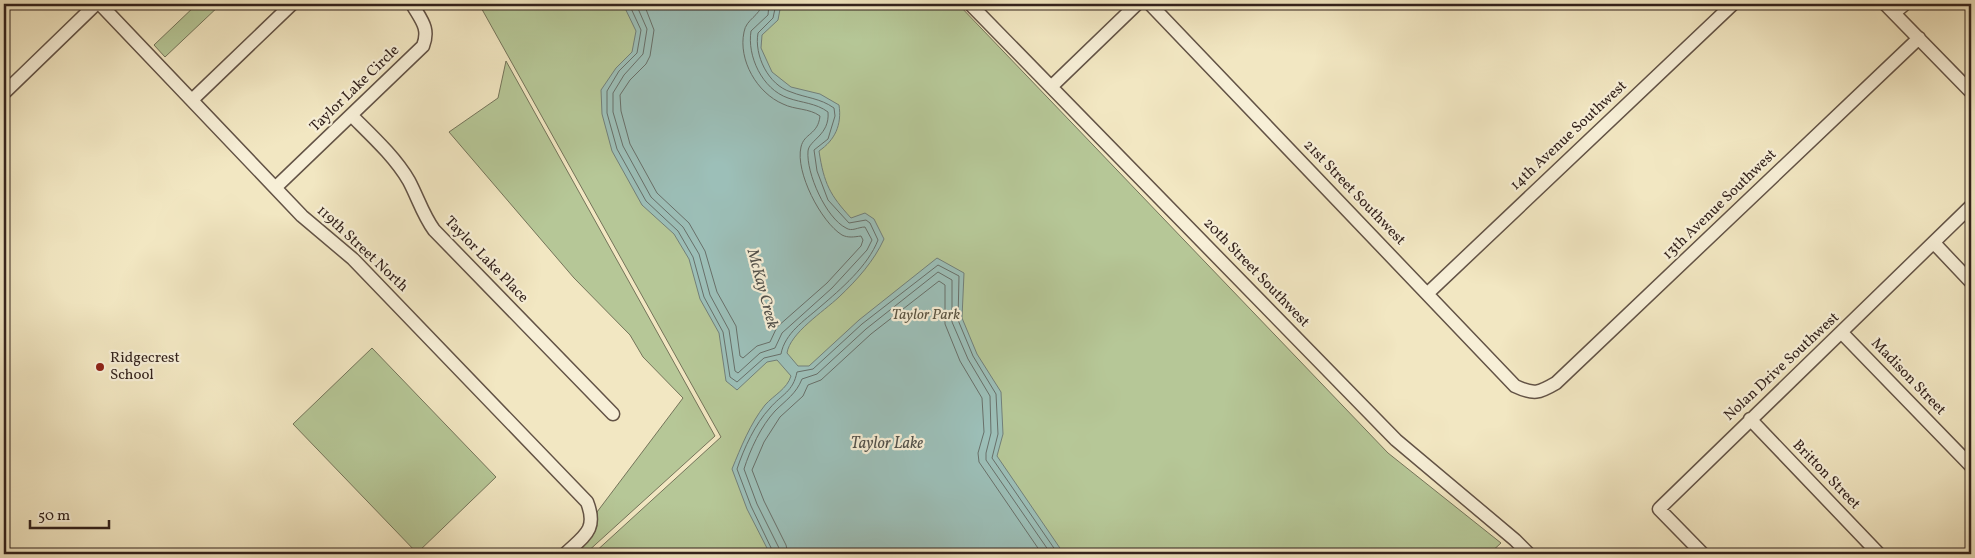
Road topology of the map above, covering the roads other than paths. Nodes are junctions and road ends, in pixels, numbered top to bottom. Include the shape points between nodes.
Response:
1 (96, 4) edge
2 (100, 4) edge
3 (292, 4) edge
4 (412, 4) edge
5 (970, 4) edge
6 (1137, 4) edge
7 (1150, 4) edge
8 (1733, 4) edge
9 (1885, 4) edge
10 (1904, 4) edge
11 (1894, 14) junction
12 (1919, 38) junction
13 (1052, 86) junction
14 (1971, 92) edge
15 (4, 93) edge
16 (193, 99) junction
17 (352, 116) junction
18 (276, 187) junction
19 (1971, 206) edge
20 (1934, 243) junction
21 (1971, 282) edge
22 (1428, 293) junction
23 (1842, 333) junction
24 (1540, 393) joint
25 (613, 414) dead end
26 (1750, 419) junction
27 (1971, 466) edge
28 (565, 554) edge
29 (1529, 554) edge
30 (1703, 554) edge
31 (1879, 554) edge

1 - 15 street
2 - 16 street, 119th Street North
3 - 16 street
4 - 17 street, Taylor Lake Circle via 427,35 423,46
5 - 13 street, 20th Street Southwest
6 - 13 street
7 - 22 street, 21st Street Southwest
8 - 22 street, 14th Avenue Southwest
9 - 11 street
10 - 11 street
11 - 12 street
12 - 14 street
12 - 24 street, 13th Avenue Southwest via 1556,383
13 - 29 street, 20th Street Southwest via 1396,440
16 - 18 street, 119th Street North
17 - 18 street, Taylor Lake Circle
17 - 25 street, Taylor Lake Place via 398,165 434,230
18 - 28 street, 119th Street North via 302,216 352,259 587,502 592,522 585,535
19 - 20 street, Nolan Drive Southwest
20 - 21 street
20 - 23 street, Nolan Drive Southwest
22 - 24 street, 21st Street Southwest via 1515,386
23 - 26 street, Nolan Drive Southwest
23 - 27 street, Madison Street
26 - 30 street, Nolan Drive Southwest via 1659,509
26 - 31 street, Britton Street

